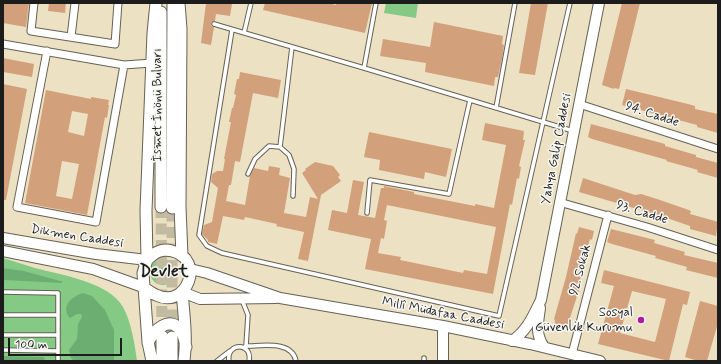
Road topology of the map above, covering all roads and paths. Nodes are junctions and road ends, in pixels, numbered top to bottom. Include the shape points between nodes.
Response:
1 (34, 3) edge
2 (75, 3) edge
3 (118, 3) edge
4 (156, 3) edge
5 (161, 3) edge
6 (173, 3) edge
7 (179, 3) edge
8 (251, 3) edge
9 (376, 3) edge
10 (515, 3) edge
11 (570, 3) edge
12 (599, 3) edge
13 (214, 24) dead end
14 (232, 30) junction
15 (244, 33) junction
16 (71, 37) junction
17 (3, 44) edge
18 (292, 47) junction
19 (47, 51) junction
20 (152, 63) junction
21 (124, 65) junction
22 (364, 68) junction
23 (470, 100) junction
24 (578, 104) junction
25 (496, 108) junction
26 (544, 122) junction
27 (573, 131) junction
28 (280, 147) junction
29 (718, 149) edge
30 (248, 174) dead end
31 (293, 196) dead end
32 (560, 202) junction
33 (367, 213) dead end
34 (608, 215) junction
35 (3, 238) edge
36 (718, 250) edge
37 (3, 251) edge
38 (182, 256) junction
39 (147, 260) junction
40 (190, 269) junction
41 (143, 286) junction
42 (3, 292) edge
43 (182, 292) junction
44 (280, 298) junction
45 (242, 299) junction
46 (540, 300) junction
47 (3, 315) edge
48 (58, 315) junction
49 (443, 326) junction
50 (3, 335) edge
51 (58, 335) junction
52 (512, 341) junction
53 (148, 342) junction
54 (186, 347) junction
55 (245, 347) junction
56 (544, 347) junction
57 (3, 350) edge
58 (58, 351) junction
59 (231, 351) junction
60 (572, 354) junction
61 (58, 361) edge
62 (146, 361) edge
63 (152, 361) edge
64 (162, 361) edge
65 (172, 361) edge
66 (184, 361) edge
67 (187, 361) edge
68 (217, 361) edge
69 (229, 361) edge
70 (249, 361) edge
71 (296, 361) edge
72 (443, 361) edge
73 (600, 361) edge

1 - 16 street via 31,32
2 - 16 street
3 - 16 street via 115,44
4 - 20 main road
5 - 6 main road, İsmet İnönü Bulvarı via 167,208
7 - 38 main road
8 - 15 lane
9 - 22 lane
10 - 25 lane
11 - 26 lane
12 - 24 main road, Yahya Galip Caddesi
13 - 14 lane
14 - 15 lane
14 - 26 lane via 199,235 207,246 222,253 499,316
15 - 18 lane
17 - 19 street
18 - 22 lane
18 - 28 lane
19 - 21 street
19 - 21 street via 17,207 96,222
20 - 21 street
20 - 39 main road via 146,210
22 - 23 lane
23 - 25 lane
23 - 33 lane via 449,194 370,180
24 - 27 main road, Yahya Galip Caddesi
24 - 29 street, 94. Cadde
25 - 26 lane
26 - 27 lane
27 - 32 main road, Yahya Galip Caddesi
28 - 30 lane via 269,146 255,159
28 - 31 lane via 289,155 294,169
32 - 34 street, 93. Cadde
32 - 46 main road, Yahya Galip Caddesi
34 - 36 street, 93. Cadde
34 - 60 street, 92. Sokak
35 - 39 main road, Dikmen Caddesi
37 - 41 main road, Dikmen Caddesi via 93,269
38 - 39 main road via 162,250
38 - 40 main road
39 - 41 main road via 142,273
40 - 43 main road via 188,284
40 - 44 main road, Millî Müdafaa Caddesi
41 - 43 main road via 163,298 170,298
41 - 53 main road
42 - 48 lane via 58,293
43 - 45 main road, Millî Müdafaa Caddesi via 200,299
43 - 54 main road
44 - 45 main road, Millî Müdafaa Caddesi
44 - 49 main road, Millî Müdafaa Caddesi
45 - 55 lane via 248,315
46 - 52 main road, Yahya Galip Caddesi via 528,326
46 - 56 main road, Yahya Galip Caddesi via 538,330 539,339
47 - 48 lane
48 - 51 lane
49 - 52 main road, Millî Müdafaa Caddesi
49 - 72 main road
50 - 51 lane
51 - 58 lane
52 - 56 main road, Millî Müdafaa Caddesi
53 - 54 main road via 157,329 171,324 182,333
53 - 62 main road
53 - 63 main road
54 - 66 main road
54 - 67 lane
55 - 59 lane via 236,347
55 - 70 lane
55 - 71 lane via 280,346 293,354
56 - 60 main road, Millî Müdafaa Caddesi
57 - 58 lane
58 - 61 lane
59 - 68 lane
59 - 69 lane
60 - 73 main road, Millî Müdafaa Caddesi
64 - 65 main road via 167,336

